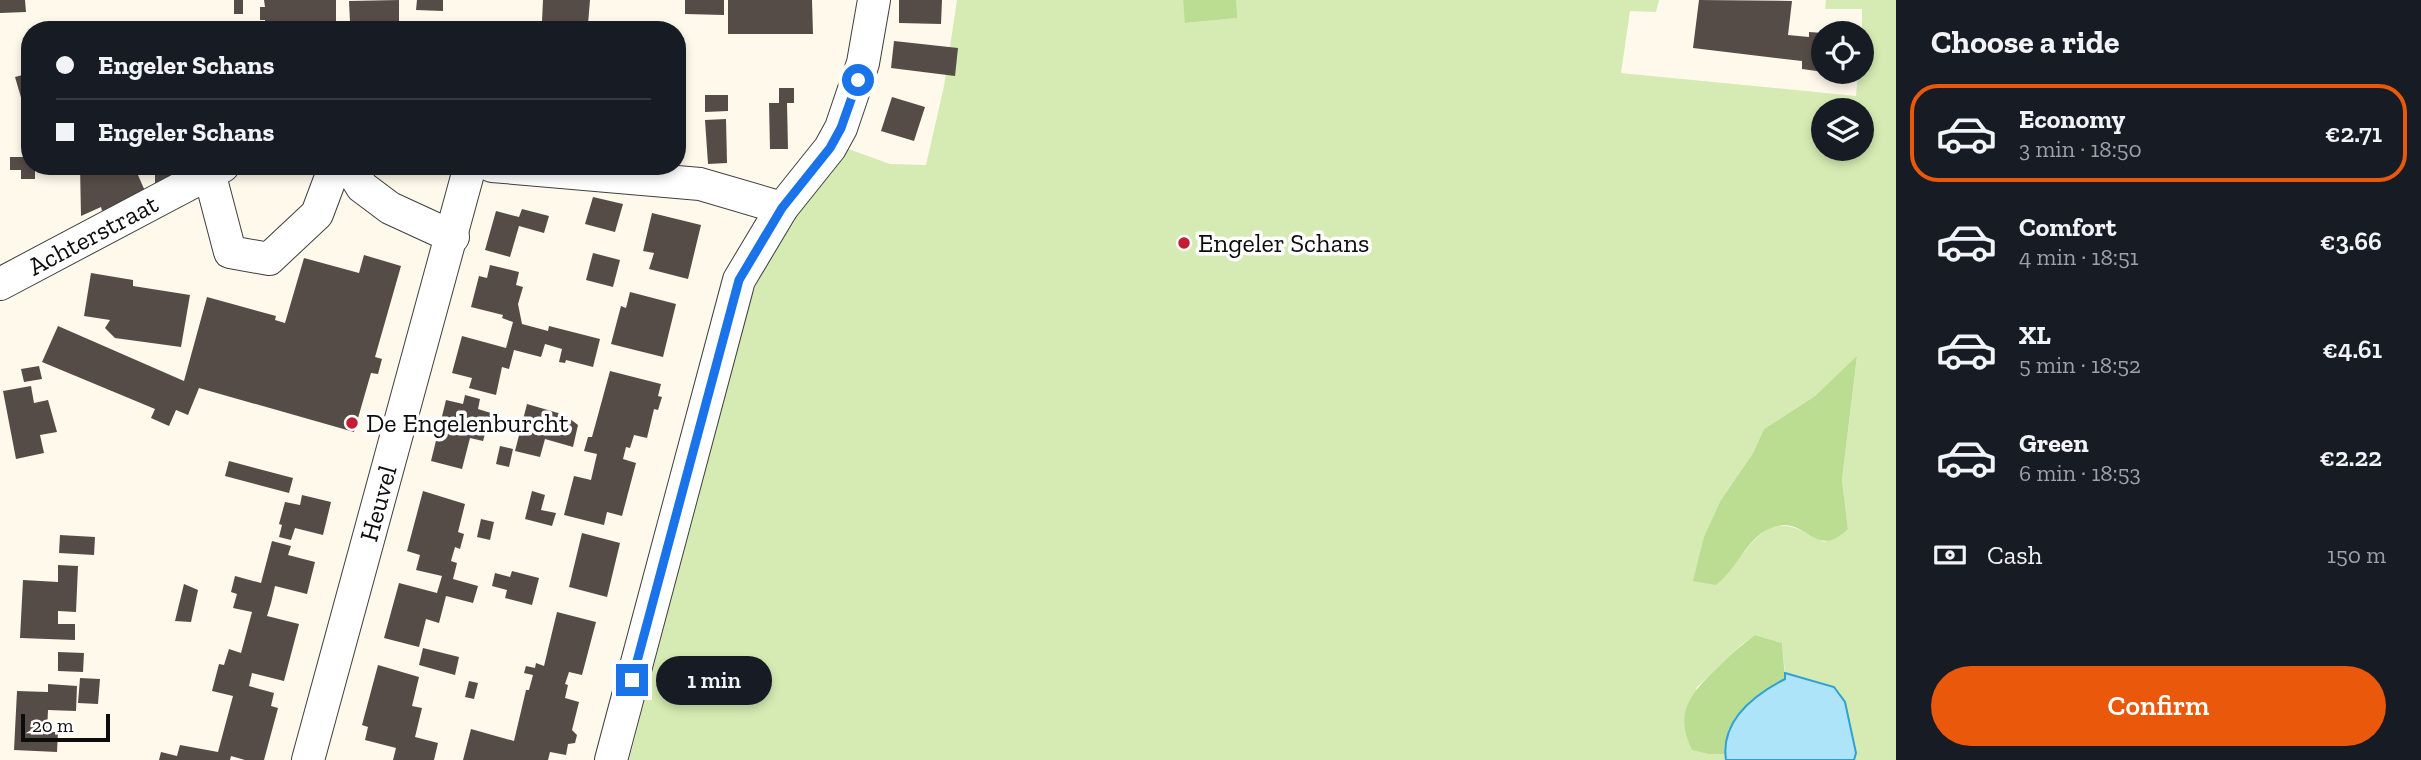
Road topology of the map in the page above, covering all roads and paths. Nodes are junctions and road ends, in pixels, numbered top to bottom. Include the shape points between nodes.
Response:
1 (874, 0) edge
2 (205, 175) edge
3 (217, 175) edge
4 (332, 175) edge
5 (355, 175) edge
6 (468, 175) edge
7 (596, 175) edge
8 (782, 208) junction
9 (453, 237) junction
10 (0, 284) edge
11 (308, 760) edge
12 (611, 760) edge

1 - 8 street via 863,63 841,128
2 - 10 street, Achterstraat
3 - 4 street via 230,252 269,259 317,214
5 - 9 street via 362,187 390,208
6 - 9 street, Heuvel
7 - 8 street via 700,184
8 - 12 street via 739,280
9 - 11 street, Heuvel

